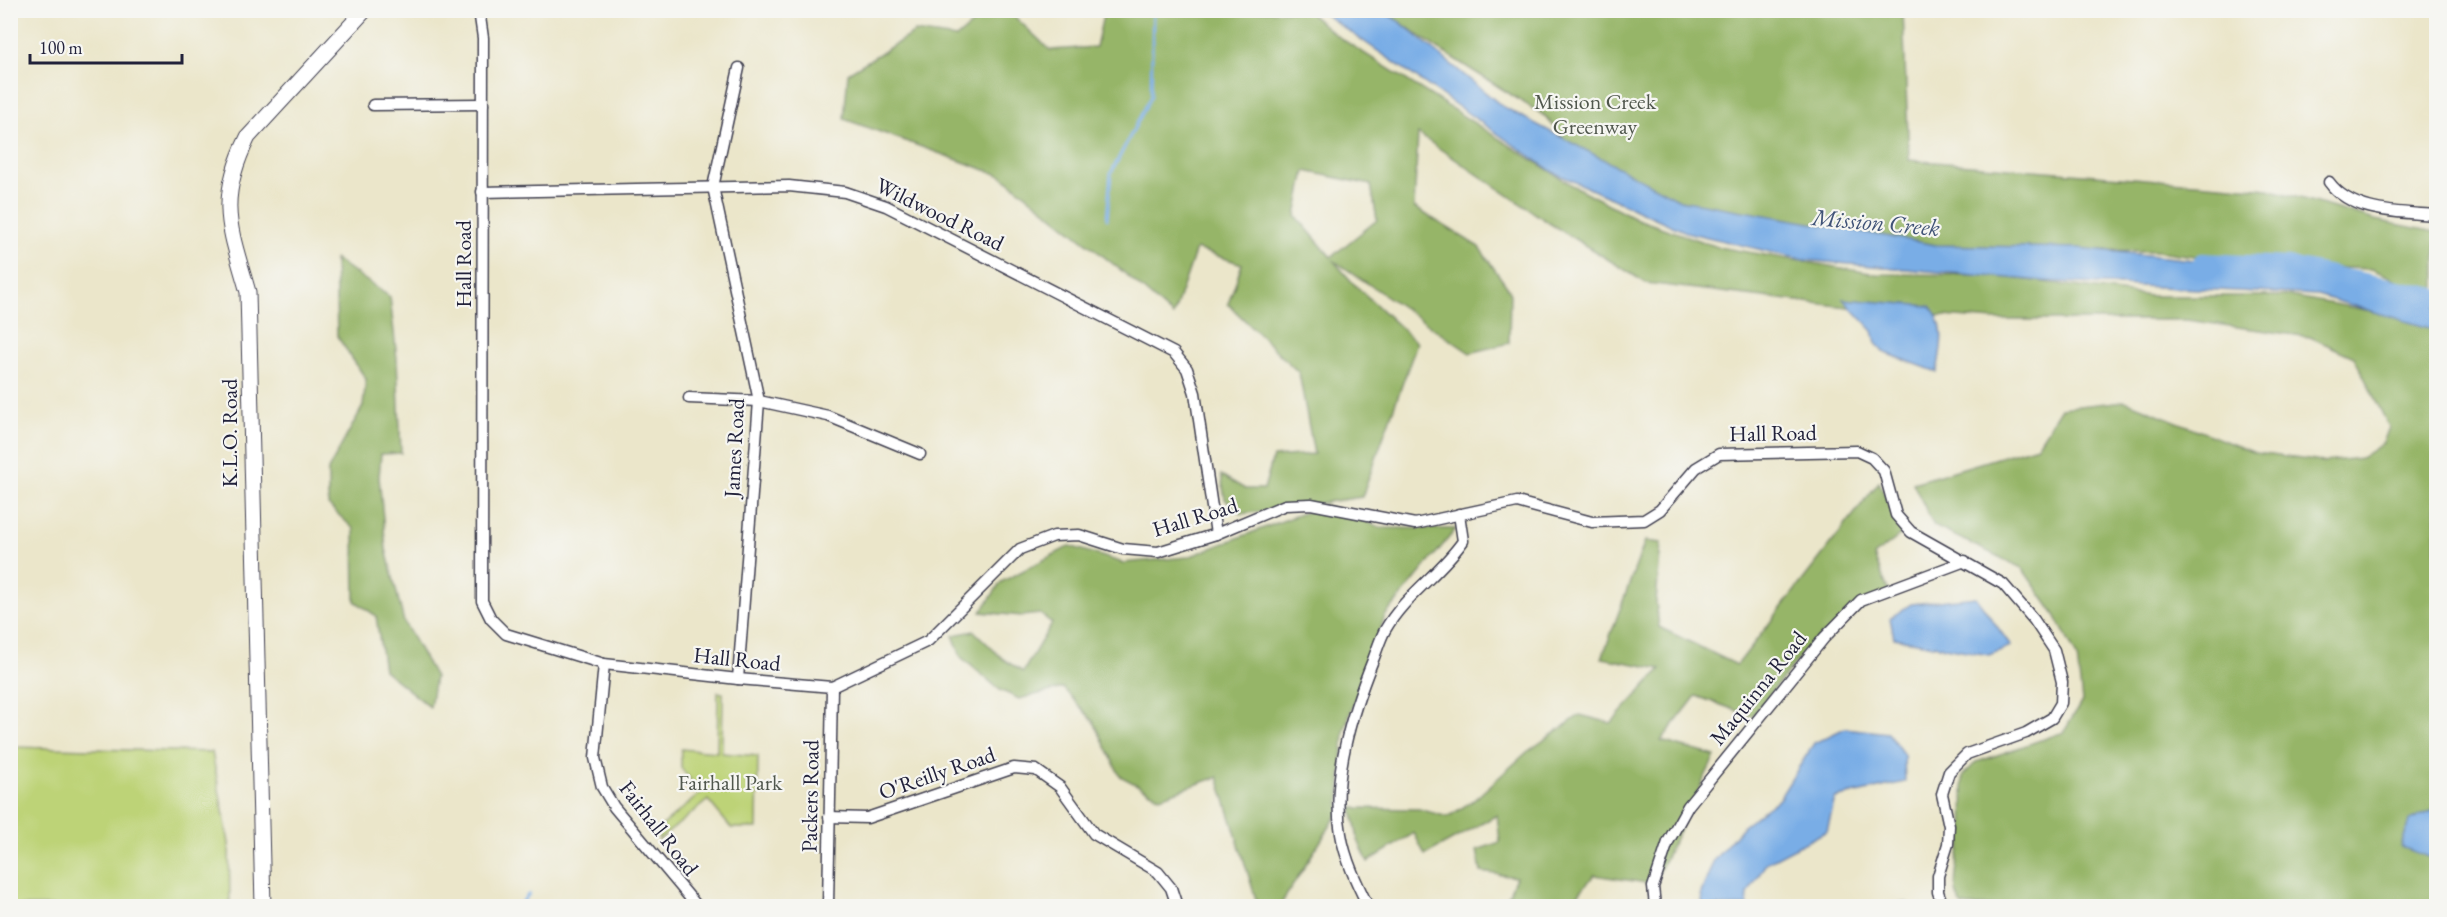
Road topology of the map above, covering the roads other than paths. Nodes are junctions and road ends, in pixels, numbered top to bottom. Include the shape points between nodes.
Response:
1 (365, 10) edge
2 (478, 10) edge
3 (739, 68) dead end
4 (483, 104) junction
5 (373, 105) dead end
6 (2330, 182) dead end
7 (713, 187) junction
8 (482, 192) junction
9 (2436, 215) edge
10 (688, 398) dead end
11 (759, 401) junction
12 (920, 454) dead end
13 (1459, 514) junction
14 (1216, 534) junction
15 (1965, 561) junction
16 (604, 663) junction
17 (738, 679) junction
18 (832, 687) junction
19 (829, 817) junction
20 (263, 906) edge
21 (697, 906) edge
22 (828, 906) edge
23 (1177, 906) edge
24 (1368, 906) edge
25 (1655, 906) edge
26 (1943, 906) edge

1 - 20 main road, K.L.O. Road via 248,138 238,159 227,203 234,249 248,292
2 - 4 street, Hall Road via 483,38
3 - 7 street
4 - 5 street
4 - 8 street, Hall Road
6 - 9 street via 2336,191 2374,210
7 - 8 street, Wildwood Road
7 - 11 street, James Road
7 - 14 street, Wildwood Road via 789,186 845,192 886,206 1174,354 1187,369 1194,393
8 - 16 street, Hall Road via 482,601 491,619 506,634
10 - 11 street
11 - 12 street via 828,416
11 - 17 street, James Road
13 - 14 street, Hall Road via 1415,524 1311,504 1285,505
13 - 15 street, Hall Road via 1517,502 1592,522 1644,520 1660,510 1696,468 1719,453 1857,451 1872,458 1884,471 1896,515 1911,532
13 - 24 street via 1463,541 1406,601 1384,631 1361,689 1346,747 1339,793 1341,834 1355,880
14 - 18 street, Hall Road via 1158,552 1123,549 1079,535 1054,536 1020,549 928,641
15 - 25 street, Maquinna Road via 1861,600 1824,638 1688,806 1668,842 1653,886
15 - 26 street, Hall Road via 2003,584 2034,620 2054,650 2062,682 2061,703 2052,718 2026,733 1967,754 1949,772 1942,794 1949,826 1948,844 1938,876
16 - 17 street, Hall Road
16 - 21 street, Fairhall Road via 595,758 602,787 614,807
17 - 18 street, Hall Road
18 - 19 street, Packers Road
19 - 22 street, Packers Road
19 - 23 street, O'Reilly Road via 867,818 1014,768 1036,770 1060,787 1094,834 1158,872 1171,888

